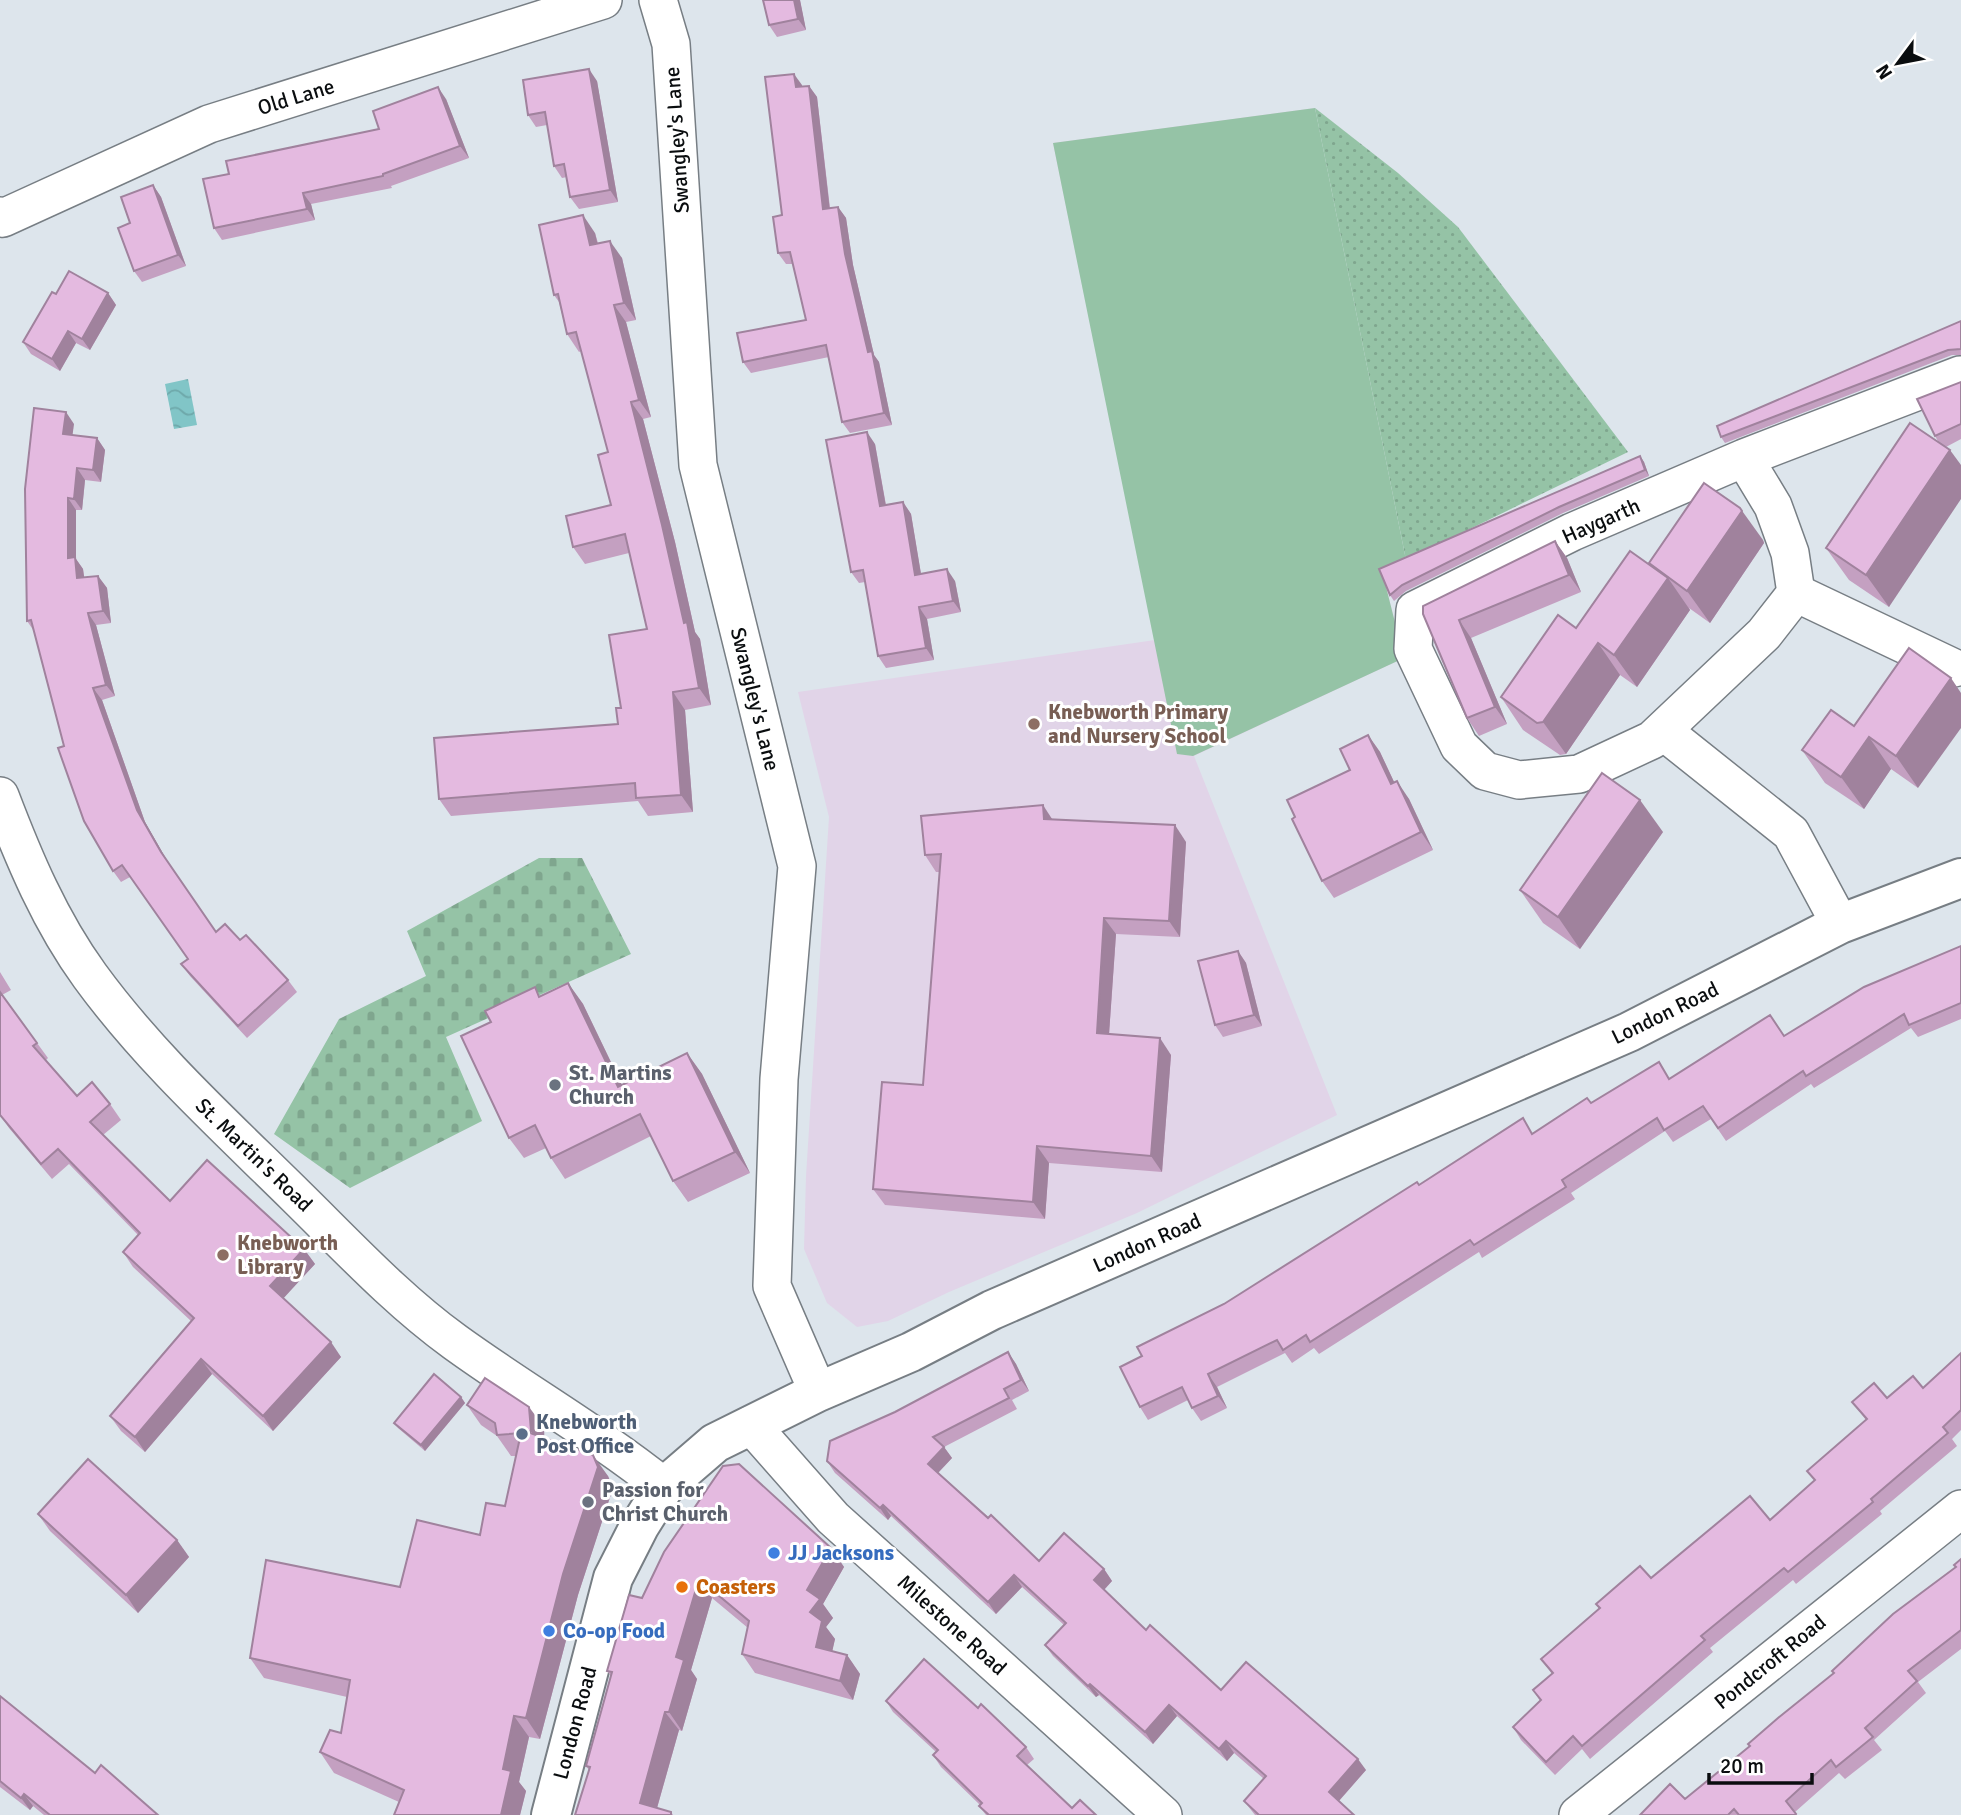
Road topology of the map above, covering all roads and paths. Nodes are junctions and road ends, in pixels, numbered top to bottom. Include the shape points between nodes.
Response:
1 (603, 0) edge
2 (658, 0) edge
3 (1, 222) edge
4 (1960, 375) edge
5 (1744, 458) junction
6 (1796, 593) junction
7 (1954, 668) dead end
8 (1663, 731) junction
9 (0, 796) edge
10 (1961, 878) edge
11 (1840, 923) junction
12 (818, 1392) junction
13 (751, 1425) junction
14 (664, 1487) junction
15 (1961, 1508) edge
16 (551, 1815) edge
17 (1163, 1815) edge
18 (1578, 1815) edge

1 - 3 street, Old Lane via 209,124
2 - 12 street, Swangley's Lane via 671,44 698,466 796,866 779,1079 772,1286
4 - 5 street
5 - 6 street via 1773,506 1790,553
5 - 8 street, Haygarth via 1572,533 1415,610 1413,649 1459,746 1485,771 1518,780 1579,774
6 - 7 street
6 - 8 street, Haygarth via 1765,634
8 - 11 street via 1791,833
9 - 14 street, St. Martin's Road via 47,906 88,974 128,1026 193,1095 379,1278 447,1335
10 - 11 main road, London Road
11 - 12 main road, London Road via 1629,1032 992,1310
12 - 13 main road, London Road
13 - 14 main road, London Road via 715,1443
13 - 17 street, Milestone Road via 833,1518
14 - 16 main road, London Road via 613,1578
15 - 18 street, Pondcroft Road

